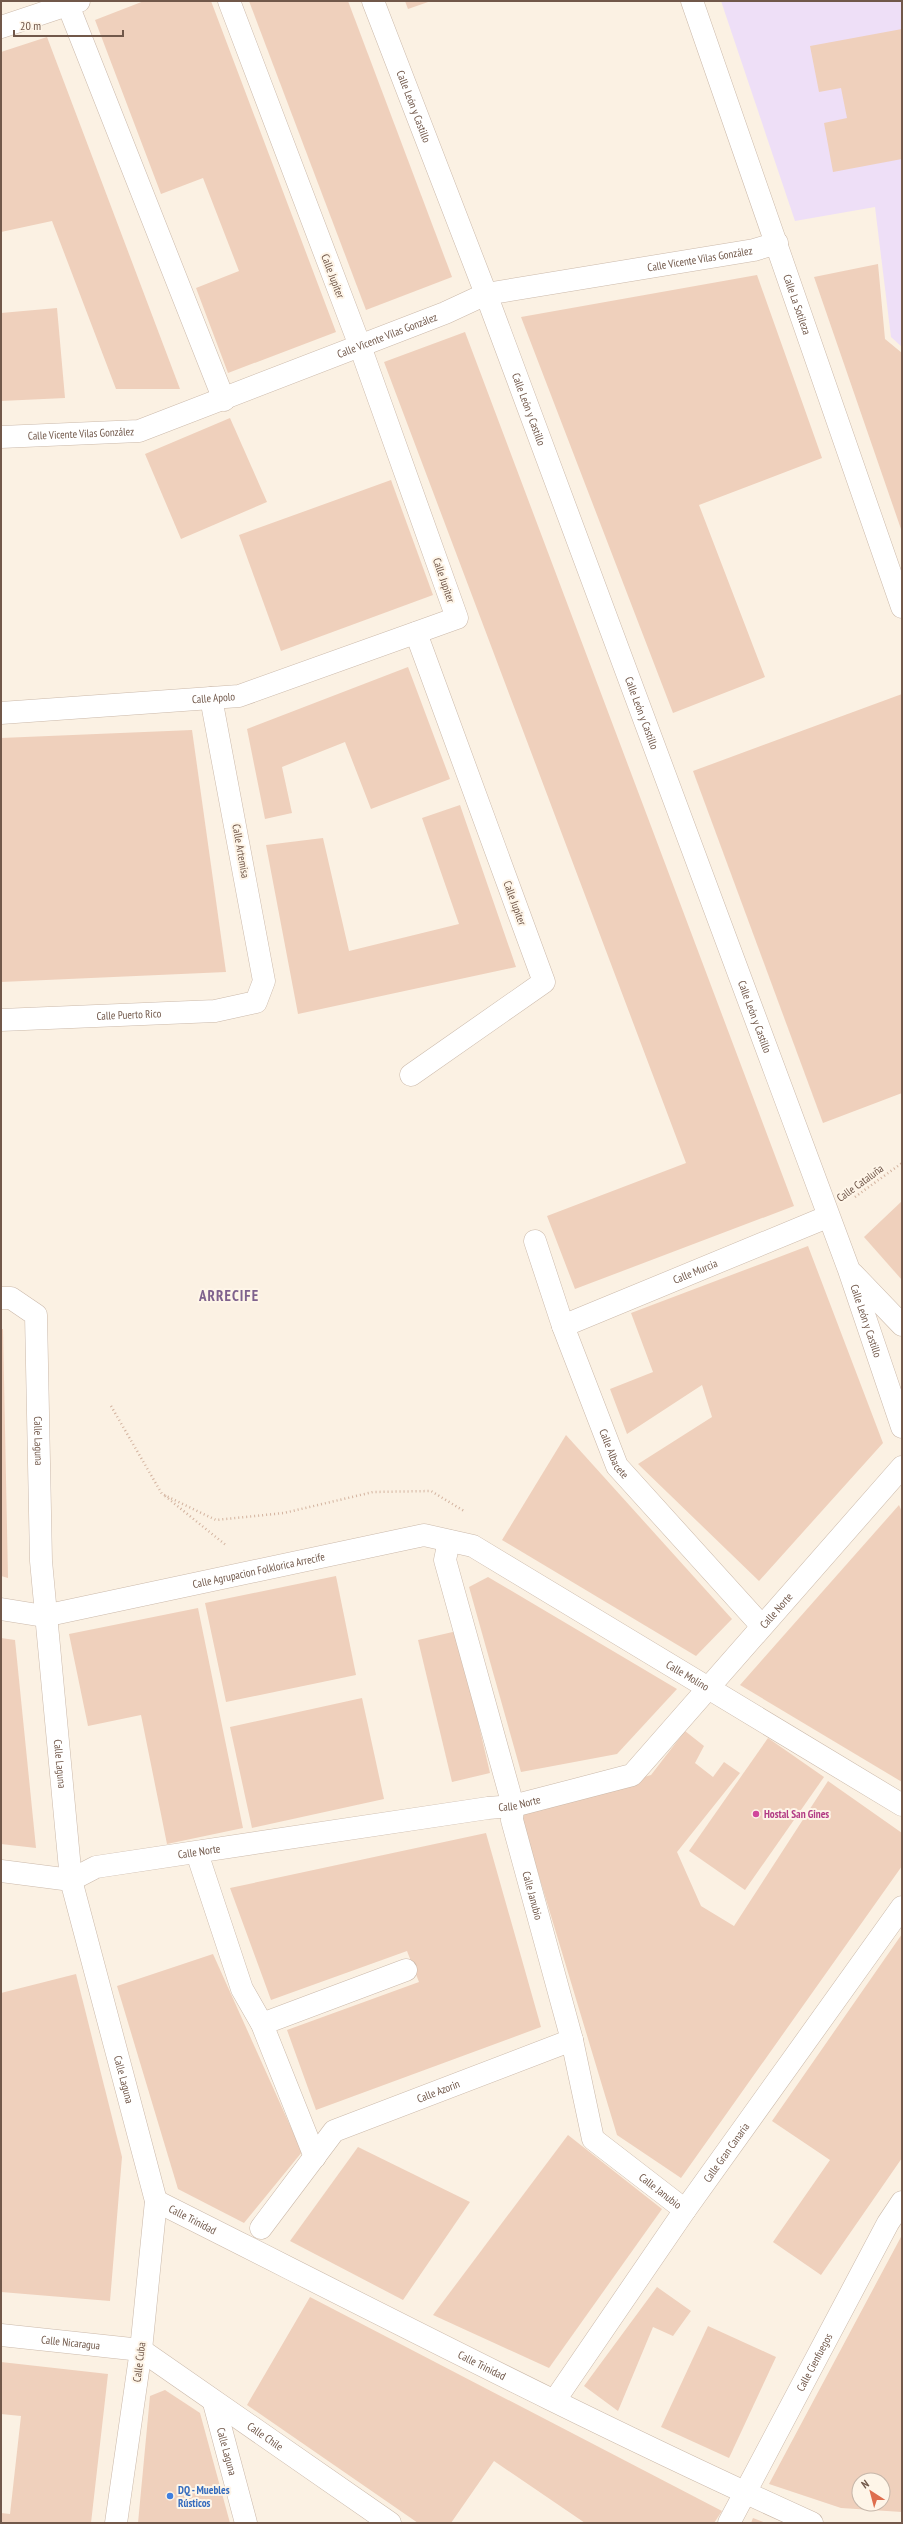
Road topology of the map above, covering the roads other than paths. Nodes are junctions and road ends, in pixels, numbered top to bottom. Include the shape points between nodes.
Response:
1 (228, 1) edge
2 (373, 1) edge
3 (692, 1) edge
4 (73, 3) edge
5 (1, 27) edge
6 (778, 244) junction
7 (486, 294) junction
8 (360, 346) junction
9 (224, 400) junction
10 (1, 437) edge
11 (902, 607) edge
12 (416, 633) junction
13 (211, 698) junction
14 (1, 713) edge
15 (256, 1002) joint
16 (1, 1020) edge
17 (411, 1075) dead end
18 (827, 1217) junction
19 (535, 1241) dead end
20 (849, 1270) junction
21 (1, 1298) edge
22 (902, 1325) edge
23 (564, 1326) junction
24 (902, 1427) edge
25 (902, 1467) edge
26 (461, 1544) junction
27 (1, 1609) edge
28 (44, 1616) junction
29 (761, 1625) junction
30 (708, 1689) junction
31 (902, 1805) edge
32 (513, 1806) junction
33 (197, 1853) junction
34 (1, 1872) edge
35 (71, 1880) junction
36 (902, 1907) edge
37 (406, 1970) dead end
38 (262, 2024) junction
39 (572, 2040) junction
40 (316, 2157) junction
41 (156, 2201) junction
42 (902, 2202) edge
43 (685, 2210) junction
44 (261, 2228) dead end
45 (1, 2335) edge
46 (141, 2350) junction
47 (555, 2400) junction
48 (214, 2403) junction
49 (744, 2492) junction
50 (116, 2523) edge
51 (246, 2523) edge
52 (390, 2523) edge
53 (729, 2523) edge
54 (812, 2523) edge

1 - 8 street, Calle Jupiter
2 - 7 street, Calle León y Castillo
3 - 6 street, Calle La Sotileza
4 - 5 street
4 - 9 street
6 - 7 street, Calle Vicente Vilas González
6 - 11 street, Calle La Sotileza
7 - 8 street, Calle Vicente Vilas González
7 - 18 street, Calle León y Castillo
8 - 9 street, Calle Vicente Vilas González
8 - 12 street, Calle Jupiter via 457,618
9 - 10 street, Calle Vicente Vilas González via 139,431
12 - 13 street, Calle Apolo via 239,696
12 - 17 street, Calle Jupiter via 544,982
13 - 14 street, Calle Apolo
13 - 15 street, Calle Artemisa via 264,981
15 - 16 street, Calle Puerto Rico via 215,1011
18 - 20 street, Calle León y Castillo
18 - 23 street, Calle Murcia
19 - 23 street, Calle Albacete
20 - 22 street
20 - 24 street, Calle León y Castillo
21 - 28 street, Calle Laguna via 11,1298 36,1315 40,1561
23 - 29 street, Calle Albacete via 617,1466
25 - 29 street, Calle Norte
26 - 28 street, Calle Agrupacion Folklorica Arrecife via 424,1535
26 - 30 street, Calle Molino
26 - 32 street, Calle Janubio via 445,1560
27 - 28 street
28 - 35 street, Calle Laguna
29 - 30 street, Calle Norte
30 - 31 street, Calle Molino
30 - 32 street, Calle Norte via 632,1775
32 - 33 street, Calle Norte
32 - 39 street, Calle Janubio via 512,1820
33 - 35 street, Calle Norte via 96,1867
33 - 38 street via 242,1989
34 - 35 street
35 - 41 street, Calle Laguna
36 - 43 street, Calle Gran Canaria
37 - 38 street
38 - 40 street
39 - 40 street, Calle Azorin via 334,2131
39 - 43 street, Calle Janubio via 593,2139
40 - 44 street, Calle Azorin
41 - 46 street, Calle Cuba
41 - 47 street, Calle Trinidad
42 - 49 street, Calle Cienfuegos via 888,2223
43 - 47 street, Calle Gran Canaria
45 - 46 street, Calle Nicaragua
46 - 48 street, Calle Chile
46 - 50 street, Calle Cuba
47 - 49 street, Calle Trinidad
48 - 51 street, Calle Laguna
48 - 52 street, Calle Chile
49 - 53 street, Calle Cienfuegos
49 - 54 street, Calle Trinidad

